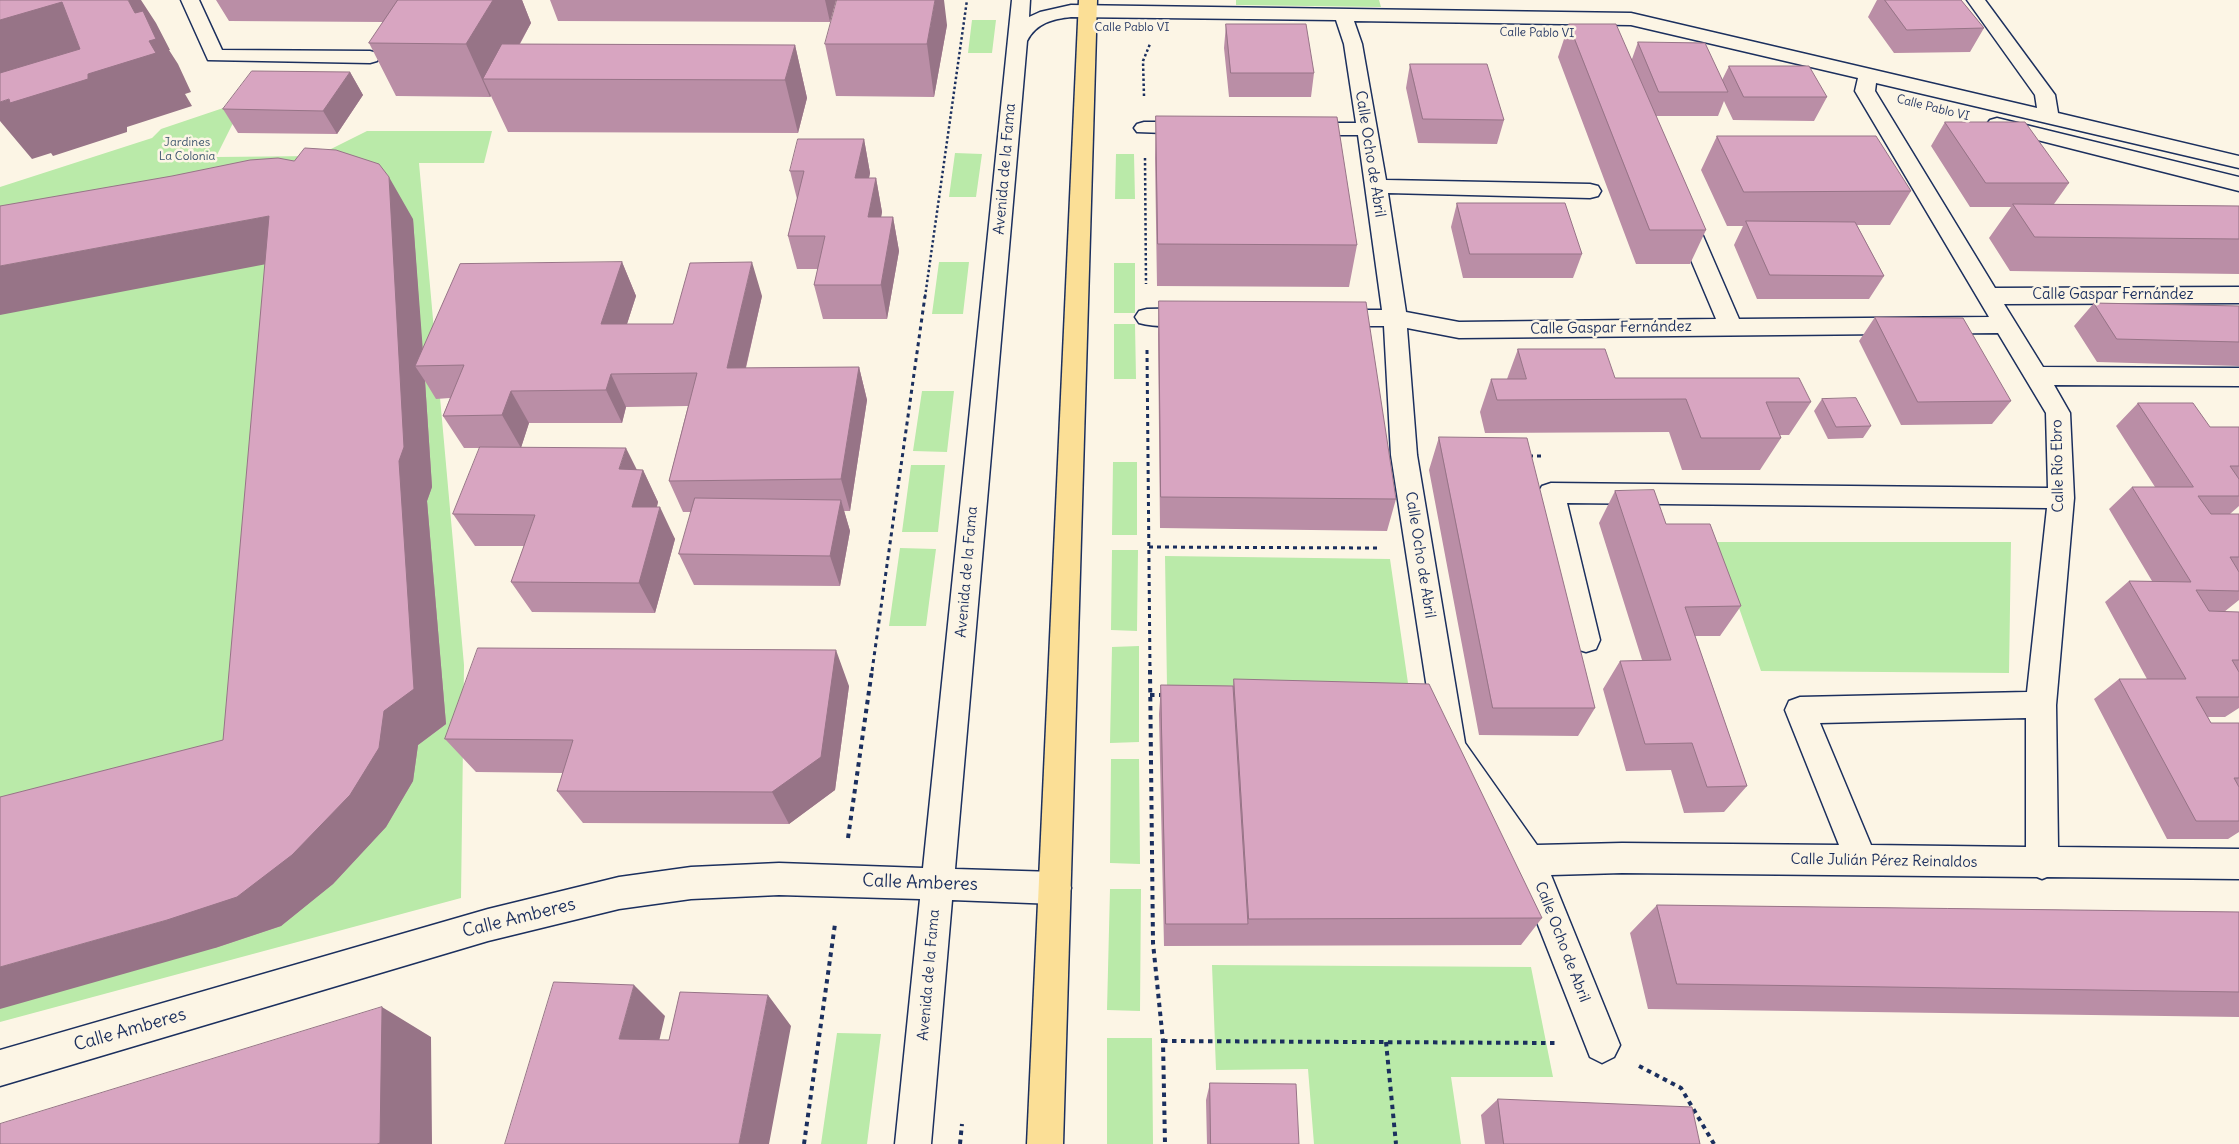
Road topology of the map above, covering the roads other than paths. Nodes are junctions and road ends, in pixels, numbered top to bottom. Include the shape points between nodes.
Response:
1 (190, 0) edge
2 (1021, 0) edge
3 (1029, 0) edge
4 (1976, 0) edge
5 (1088, 13) edge
6 (1051, 14) junction
7 (1346, 22) junction
8 (1017, 41) junction
9 (370, 57) dead end
10 (1866, 82) junction
11 (2048, 117) junction
12 (1144, 128) road end
13 (1212, 128) edge
14 (1277, 129) edge
15 (1367, 130) junction
16 (2096, 148) junction
17 (2239, 162) edge
18 (2239, 184) edge
19 (1376, 186) junction
20 (1590, 191) dead end
21 (1676, 199) edge
22 (2239, 295) edge
23 (1988, 296) junction
24 (1218, 316) edge
25 (1147, 317) road end
26 (1306, 317) edge
27 (1395, 318) junction
28 (2005, 325) junction
29 (1731, 327) junction
30 (2035, 376) junction
31 (2239, 377) edge
32 (2061, 498) junction
33 (1586, 640) dead end
34 (2041, 705) junction
35 (1529, 860) junction
36 (1862, 861) junction
37 (2042, 864) junction
38 (2239, 864) edge
39 (937, 884) junction
40 (1055, 888) junction
41 (1602, 1045) road end
42 (0, 1068) edge
43 (913, 1144) edge
44 (1045, 1144) edge

1 - 9 street via 215,56
2 - 8 street, Avenida de la Fama
3 - 5 street
3 - 6 street
4 - 11 street via 2045,95
5 - 6 street
5 - 7 street, Calle Pablo VI
5 - 7 street, Calle Pablo VI via 1157,28
5 - 40 main road
6 - 8 street via 1024,27
7 - 10 street, Calle Pablo VI via 1633,35
7 - 15 street, Calle Ocho de Abril
8 - 39 street, Avenida de la Fama
10 - 11 street, Calle Pablo VI
10 - 16 street, Calle Pablo VI
10 - 23 street, Calle Río Ebro
11 - 16 street
11 - 17 street, Calle Pablo VI
12 - 13 street
14 - 15 street
15 - 19 street, Calle Ocho de Abril
16 - 18 street, Calle Pablo VI
19 - 20 street
19 - 27 street, Calle Ocho de Abril
21 - 29 street
22 - 23 street, Calle Gaspar Fernández
23 - 28 street, Calle Río Ebro
24 - 25 street
26 - 27 street, Calle Gaspar Fernández
27 - 29 street, Calle Gaspar Fernández via 1459,330
27 - 35 street, Calle Ocho de Abril via 1404,456 1452,747
28 - 29 street, Calle Gaspar Fernández
28 - 30 street, Calle Río Ebro
30 - 31 street
30 - 32 street, Calle Río Ebro via 2058,413
32 - 33 street via 1551,493
32 - 34 street, Calle Río Ebro
34 - 36 street via 1800,710
34 - 37 street, Calle Río Ebro
35 - 36 street, Calle Julián Pérez Reinaldos
35 - 41 street, Calle Ocho de Abril
36 - 37 street, Calle Julián Pérez Reinaldos
37 - 38 street, Calle Julián Pérez Reinaldos
39 - 40 street, Calle Amberes
39 - 42 street, Calle Amberes via 779,879 691,883 619,893 488,925
39 - 43 street, Avenida de la Fama
40 - 44 main road

